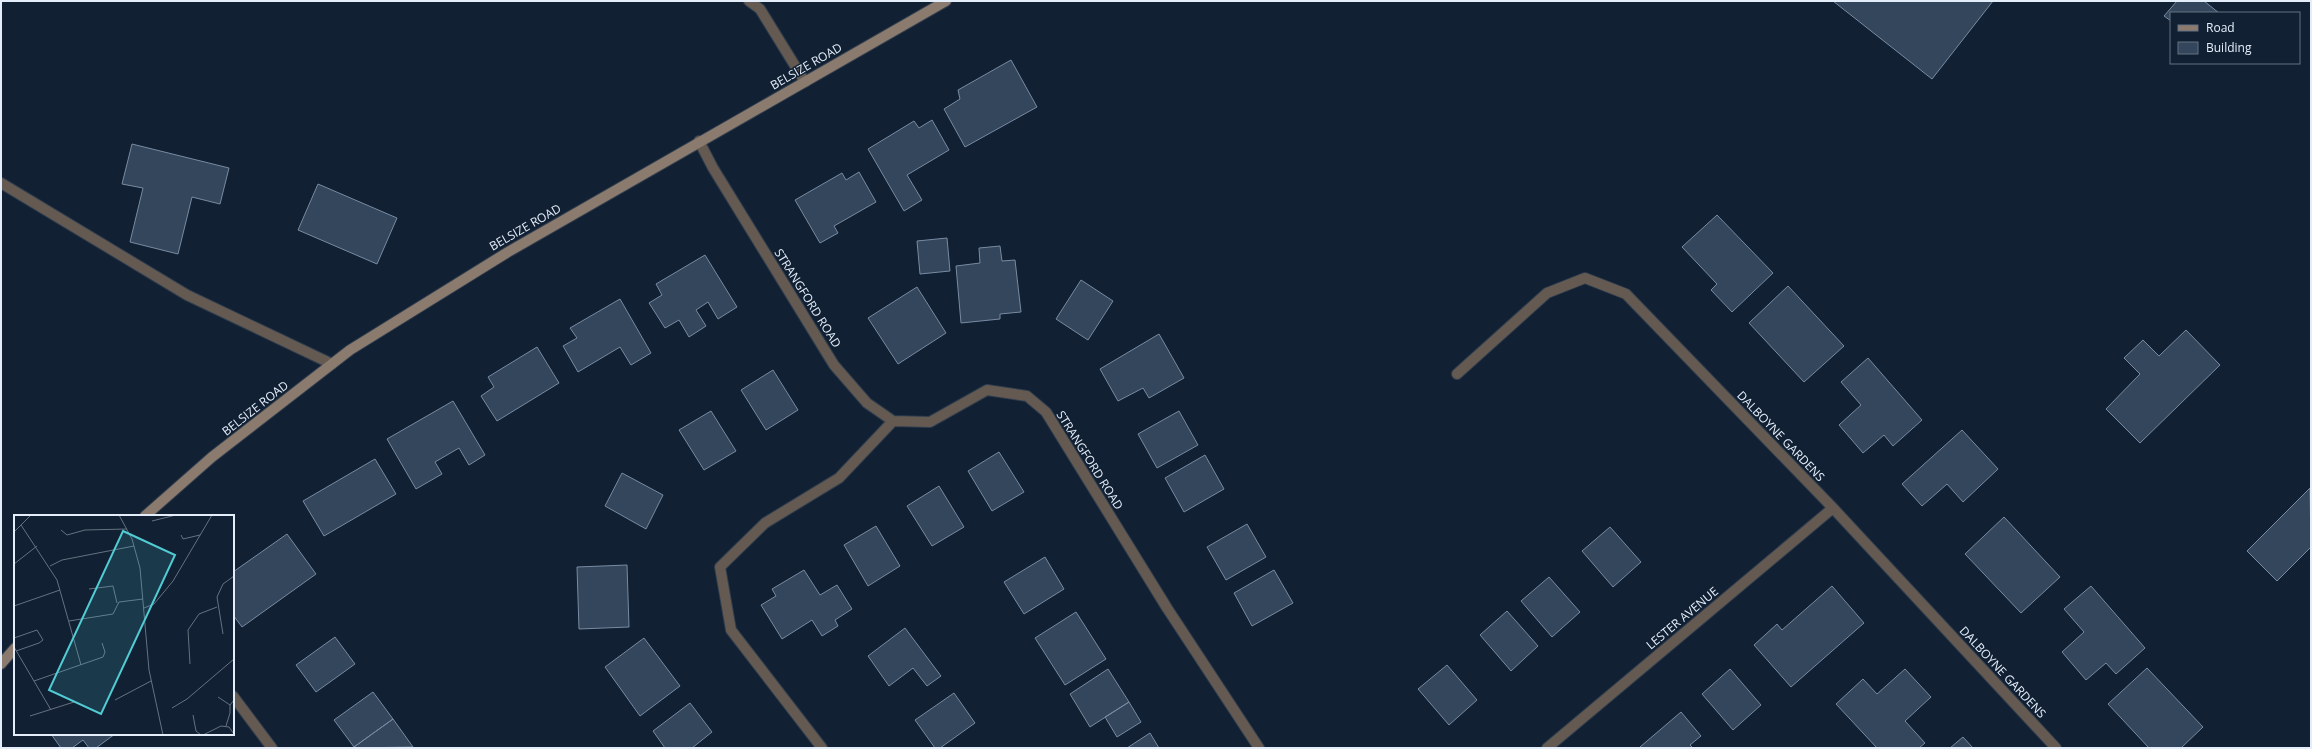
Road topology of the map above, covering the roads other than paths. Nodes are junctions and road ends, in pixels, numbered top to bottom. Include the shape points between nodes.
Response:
1 (749, 1) edge
2 (946, 1) edge
3 (805, 82) junction
4 (700, 141) junction
5 (1, 183) edge
6 (332, 364) junction
7 (1457, 374) dead end
8 (893, 421) junction
9 (1833, 508) junction
10 (146, 515) edge
11 (14, 649) edge
12 (1, 664) edge
13 (234, 697) edge
14 (272, 748) edge
15 (822, 748) edge
16 (1259, 748) edge
17 (1547, 748) edge
18 (2056, 748) edge

1 - 3 street via 760,9
2 - 3 street, BELSIZE ROAD
3 - 4 street, BELSIZE ROAD
4 - 6 street, BELSIZE ROAD via 508,252 350,350
4 - 8 street, STRANGFORD ROAD via 713,168 834,365 867,403
5 - 6 street via 187,295
6 - 10 street, BELSIZE ROAD via 212,457
7 - 9 street, DALBOYNE GARDENS via 1547,293 1585,278 1626,294
8 - 15 street via 840,478 764,523 720,567 731,630
8 - 16 street, STRANGFORD ROAD via 930,422 987,390 1027,396 1046,412 1167,608
9 - 17 street, LESTER AVENUE
9 - 18 street, DALBOYNE GARDENS
11 - 12 street
13 - 14 street

